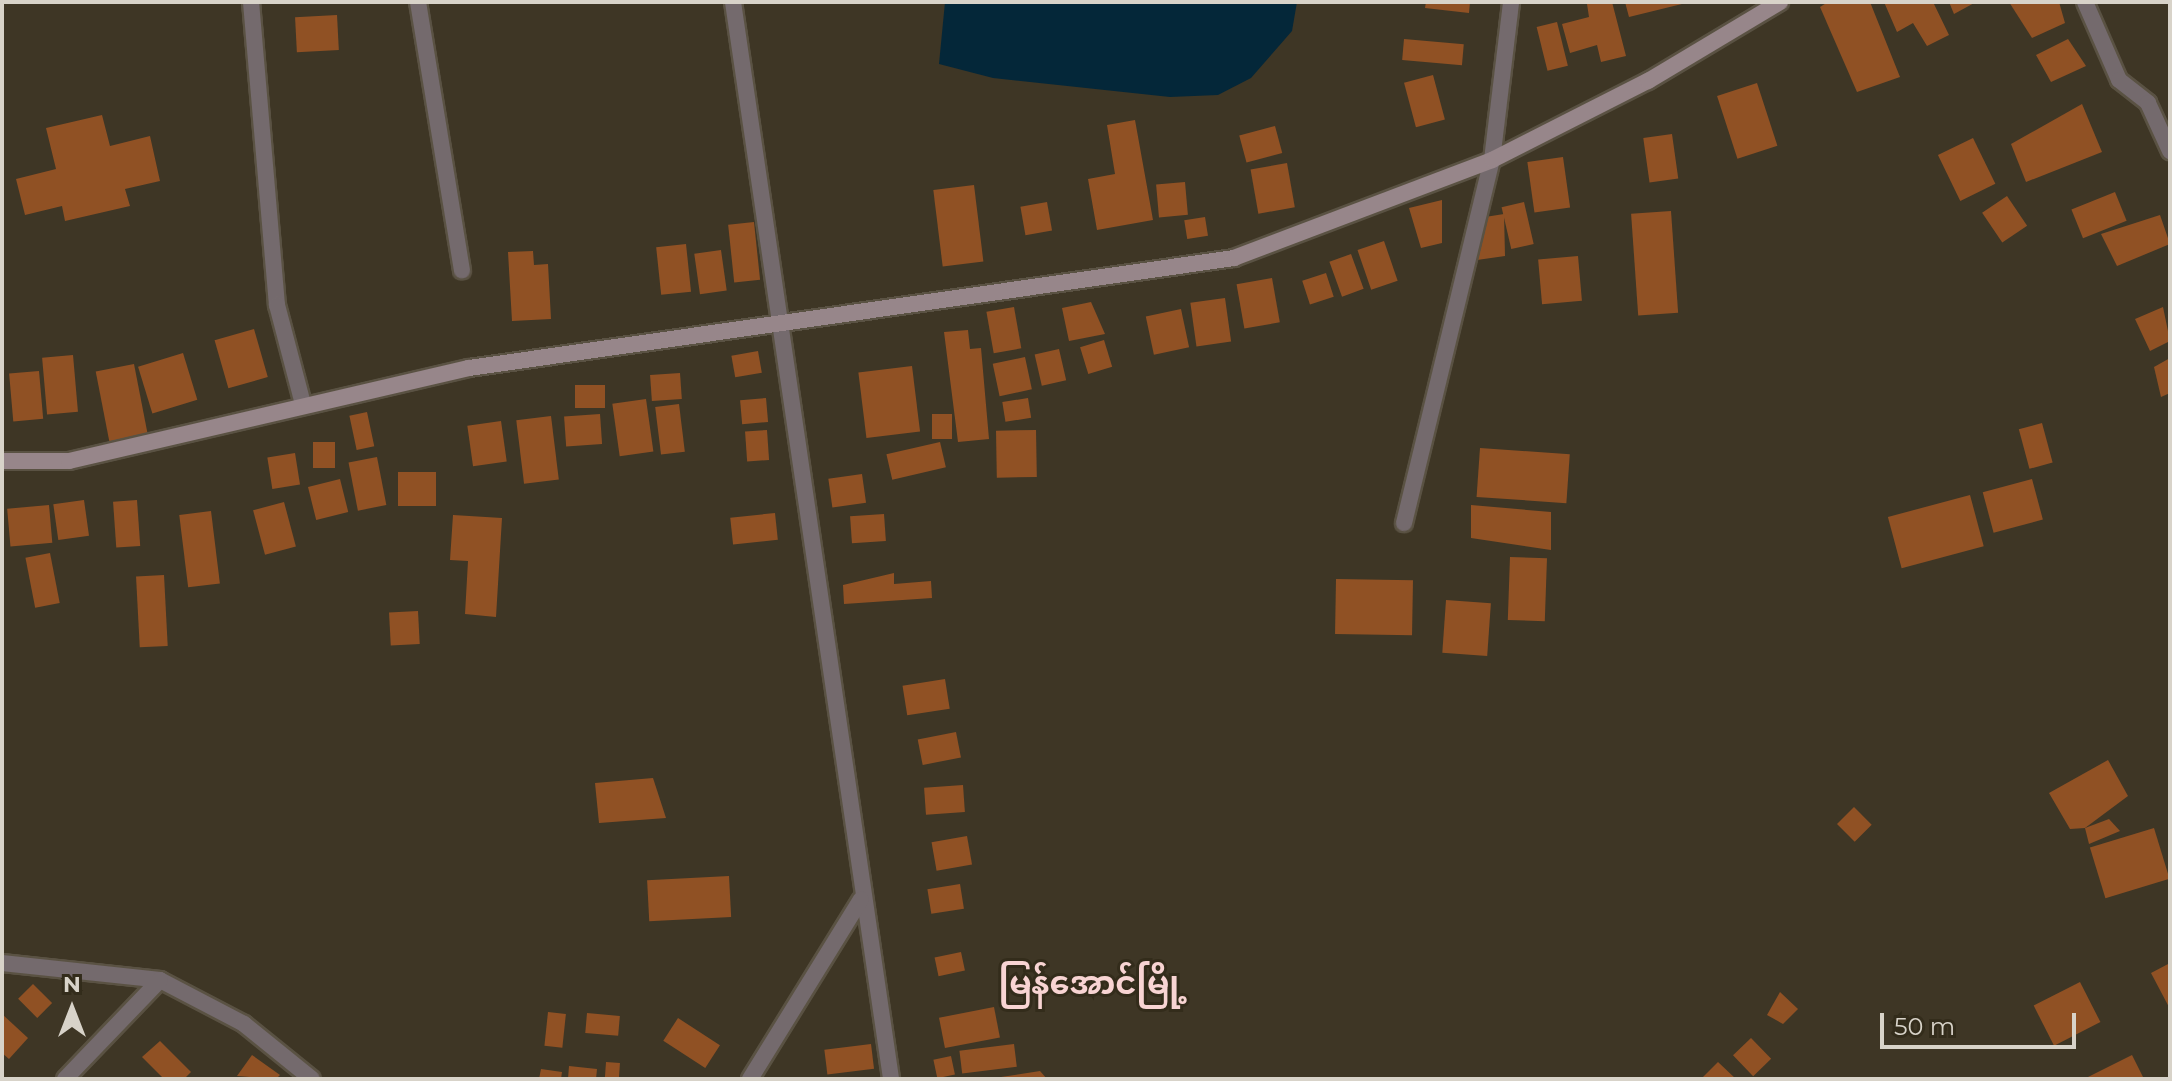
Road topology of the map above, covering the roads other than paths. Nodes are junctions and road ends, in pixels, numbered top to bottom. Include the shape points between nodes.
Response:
1 (251, 2) edge
2 (418, 2) edge
3 (733, 2) edge
4 (1511, 2) edge
5 (1780, 2) edge
6 (2085, 2) edge
7 (2170, 151) edge
8 (1492, 160) junction
9 (462, 270) dead end
10 (776, 324) junction
11 (303, 404) junction
12 (2, 461) edge
13 (1404, 523) dead end
14 (861, 899) junction
15 (2, 963) edge
16 (160, 980) junction
17 (65, 1079) edge
18 (312, 1079) edge
19 (750, 1079) edge
20 (891, 1079) edge

1 - 11 street via 277,305
2 - 9 street
3 - 10 street
4 - 8 street
5 - 8 main road via 1648,81
6 - 7 street via 2119,80 2148,103
8 - 10 main road via 1234,258
8 - 13 street
10 - 11 main road via 469,368
10 - 14 street
11 - 12 main road via 69,461
14 - 19 street
14 - 20 street
15 - 16 street
16 - 17 street
16 - 18 street via 244,1024

